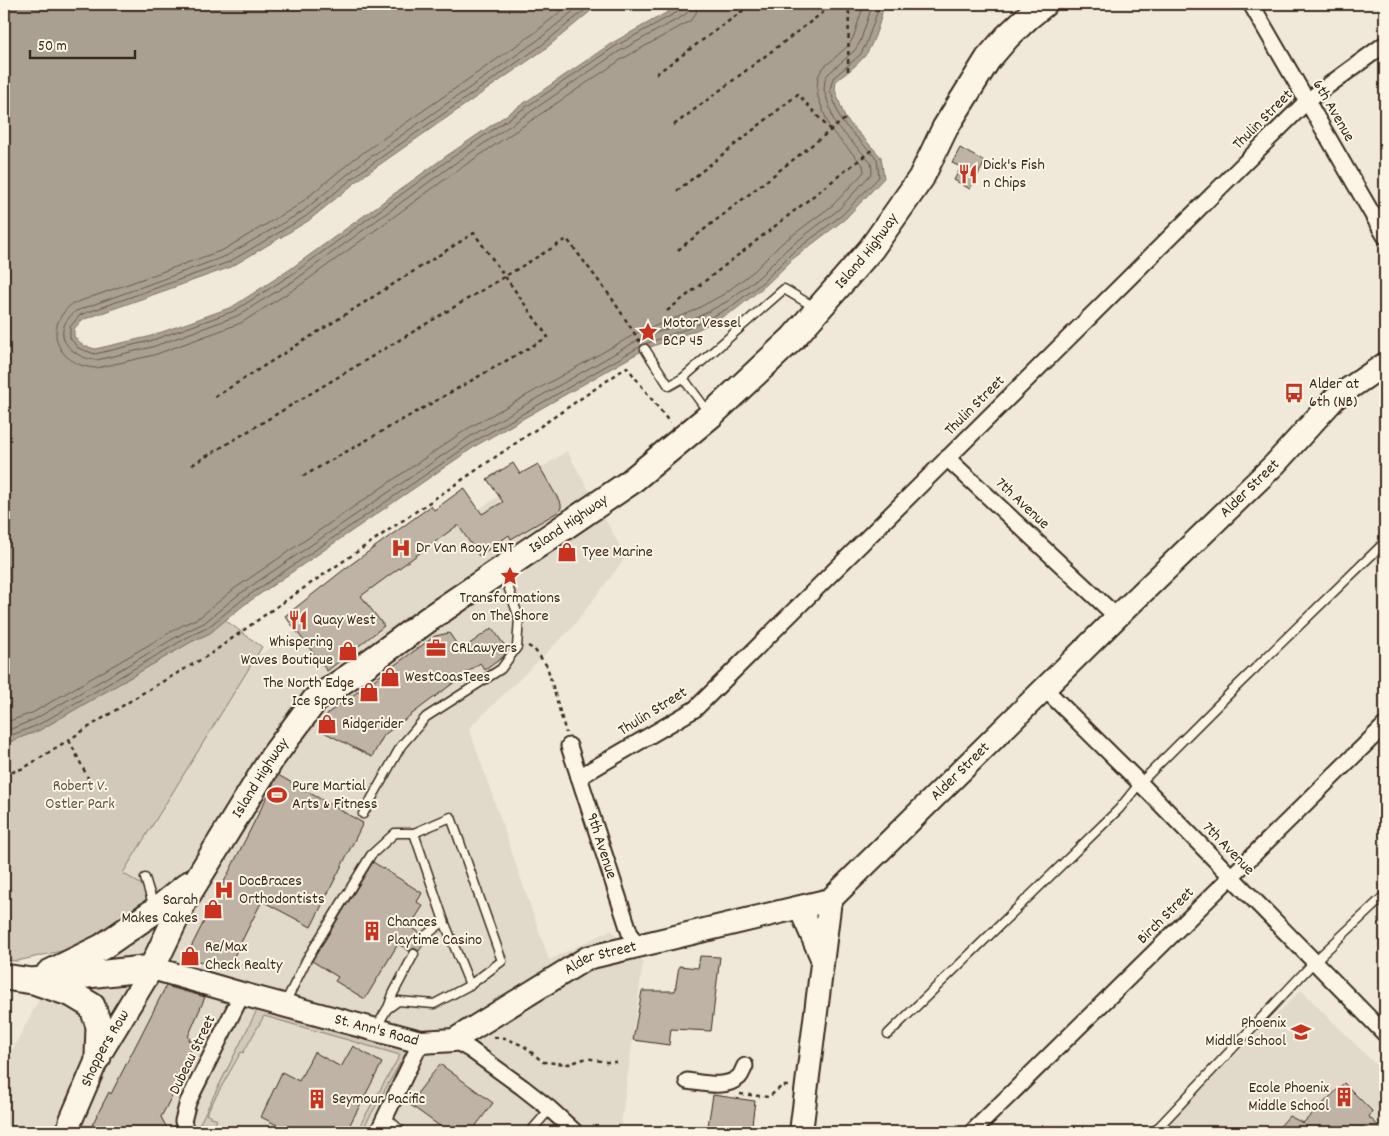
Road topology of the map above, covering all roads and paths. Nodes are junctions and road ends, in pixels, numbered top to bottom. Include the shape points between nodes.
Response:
1 (752, 4) edge
2 (834, 4) edge
3 (849, 4) edge
4 (1044, 4) edge
5 (1251, 4) edge
6 (1385, 44) edge
7 (848, 71) dead end
8 (656, 74) dead end
9 (1307, 101) junction
10 (845, 118) dead end
11 (674, 125) dead end
12 (830, 130) junction
13 (873, 148) dead end
14 (677, 191) dead end
15 (1385, 236) edge
16 (678, 250) dead end
17 (818, 310) junction
18 (667, 311) dead end
19 (645, 349) joint
20 (1385, 364) edge
21 (682, 378) junction
22 (214, 397) dead end
23 (711, 415) junction
24 (682, 438) junction
25 (947, 458) junction
26 (192, 465) dead end
27 (300, 478) dead end
28 (1385, 542) edge
29 (502, 568) junction
30 (1117, 617) junction
31 (517, 641) junction
32 (1045, 689) junction
33 (1385, 725) edge
34 (69, 740) junction
35 (569, 746) joint
36 (4, 774) edge
37 (579, 777) junction
38 (90, 782) dead end
39 (1140, 783) junction
40 (364, 814) dead end
41 (414, 833) junction
42 (199, 876) junction
43 (1231, 877) junction
44 (145, 878) dead end
45 (1385, 895) edge
46 (830, 900) junction
47 (800, 908) junction
48 (155, 910) junction
49 (444, 921) junction
50 (425, 936) dead end
51 (634, 946) junction
52 (414, 954) dead end
53 (822, 958) junction
54 (1315, 961) junction
55 (152, 968) junction
56 (4, 977) edge
57 (32, 981) junction
58 (470, 985) junction
59 (242, 994) junction
60 (284, 1005) junction
61 (387, 1009) junction
62 (375, 1030) junction
63 (888, 1034) dead end
64 (1385, 1034) edge
65 (421, 1042) junction
66 (462, 1045) junction
67 (98, 1057) junction
68 (617, 1062) dead end
69 (745, 1066) dead end
70 (687, 1081) dead end
71 (807, 1085) junction
72 (739, 1093) dead end
73 (550, 1109) junction
74 (386, 1117) junction
75 (68, 1132) edge
76 (186, 1132) edge
77 (378, 1132) edge
78 (402, 1132) edge
79 (530, 1132) edge
80 (574, 1132) edge
81 (801, 1132) edge
82 (972, 1132) edge
83 (1154, 1132) edge

1 - 8 path
2 - 11 path
3 - 7 path
4 - 17 main road, Island Highway via 988,59 945,128 921,178 871,249
5 - 9 street, 6th Avenue
6 - 9 street, Thulin Street
9 - 15 street, 6th Avenue
9 - 25 street, Thulin Street
10 - 12 path
12 - 14 path via 798,94
12 - 16 path
13 - 18 path
17 - 21 lane via 784,289
17 - 23 main road, Island Highway
19 - 21 lane via 669,386
19 - 26 path via 567,239
20 - 30 street, Alder Street via 1335,398 1275,464
21 - 23 lane
22 - 27 path via 474,234 548,337
23 - 24 main road, Island Highway
24 - 29 main road, Island Highway via 628,483
24 - 34 path via 626,368 209,655
25 - 30 street, 7th Avenue
25 - 37 street, Thulin Street via 696,709
28 - 39 lane
29 - 31 lane via 519,618
29 - 42 main road, Island Highway via 316,700 272,758
30 - 32 street, Alder Street
31 - 35 path via 534,649 547,666
31 - 40 lane via 517,647 501,669 426,717 401,746
32 - 39 street, 7th Avenue
32 - 46 street, Alder Street
33 - 43 street, Birch Street
34 - 36 path via 24,768
34 - 38 path
35 - 37 street, 9th Avenue
37 - 51 street, 9th Avenue
39 - 43 street, 7th Avenue
39 - 63 lane via 1119,809
41 - 49 lane
41 - 58 lane via 451,817 502,961
41 - 60 lane via 395,833 371,855 307,959
42 - 48 main road
42 - 55 main road, Island Highway
43 - 54 street, 7th Avenue
43 - 82 street, Birch Street
44 - 48 lane
45 - 54 lane
46 - 47 street, Alder Street
46 - 53 street
47 - 51 street, Alder Street
47 - 53 street
48 - 57 main road via 102,947
49 - 50 lane
49 - 58 lane
51 - 66 street, Alder Street via 587,958
52 - 61 lane
53 - 71 street
54 - 64 street, 7th Avenue
54 - 83 lane
55 - 57 main road
55 - 59 street, St. Ann's Road
55 - 67 street, Shoppers Row
56 - 57 main road
57 - 67 main road via 72,994 92,1006 99,1026
58 - 61 lane via 434,1004 398,1001
59 - 60 street, St. Ann's Road
59 - 76 street, Dubeau Street via 188,1102 183,1122
60 - 62 street, St. Ann's Road
61 - 62 lane
62 - 65 street, St. Ann's Road
65 - 66 street, St. Ann's Road
65 - 74 street
66 - 68 path via 495,1037 505,1038 524,1046 543,1062 569,1064 587,1058
66 - 73 street
67 - 75 street, Shoppers Row
69 - 70 street via 740,1076 723,1084
71 - 72 path via 782,1086 769,1097
71 - 81 street
73 - 79 lane
73 - 80 street
74 - 77 street
74 - 78 lane

